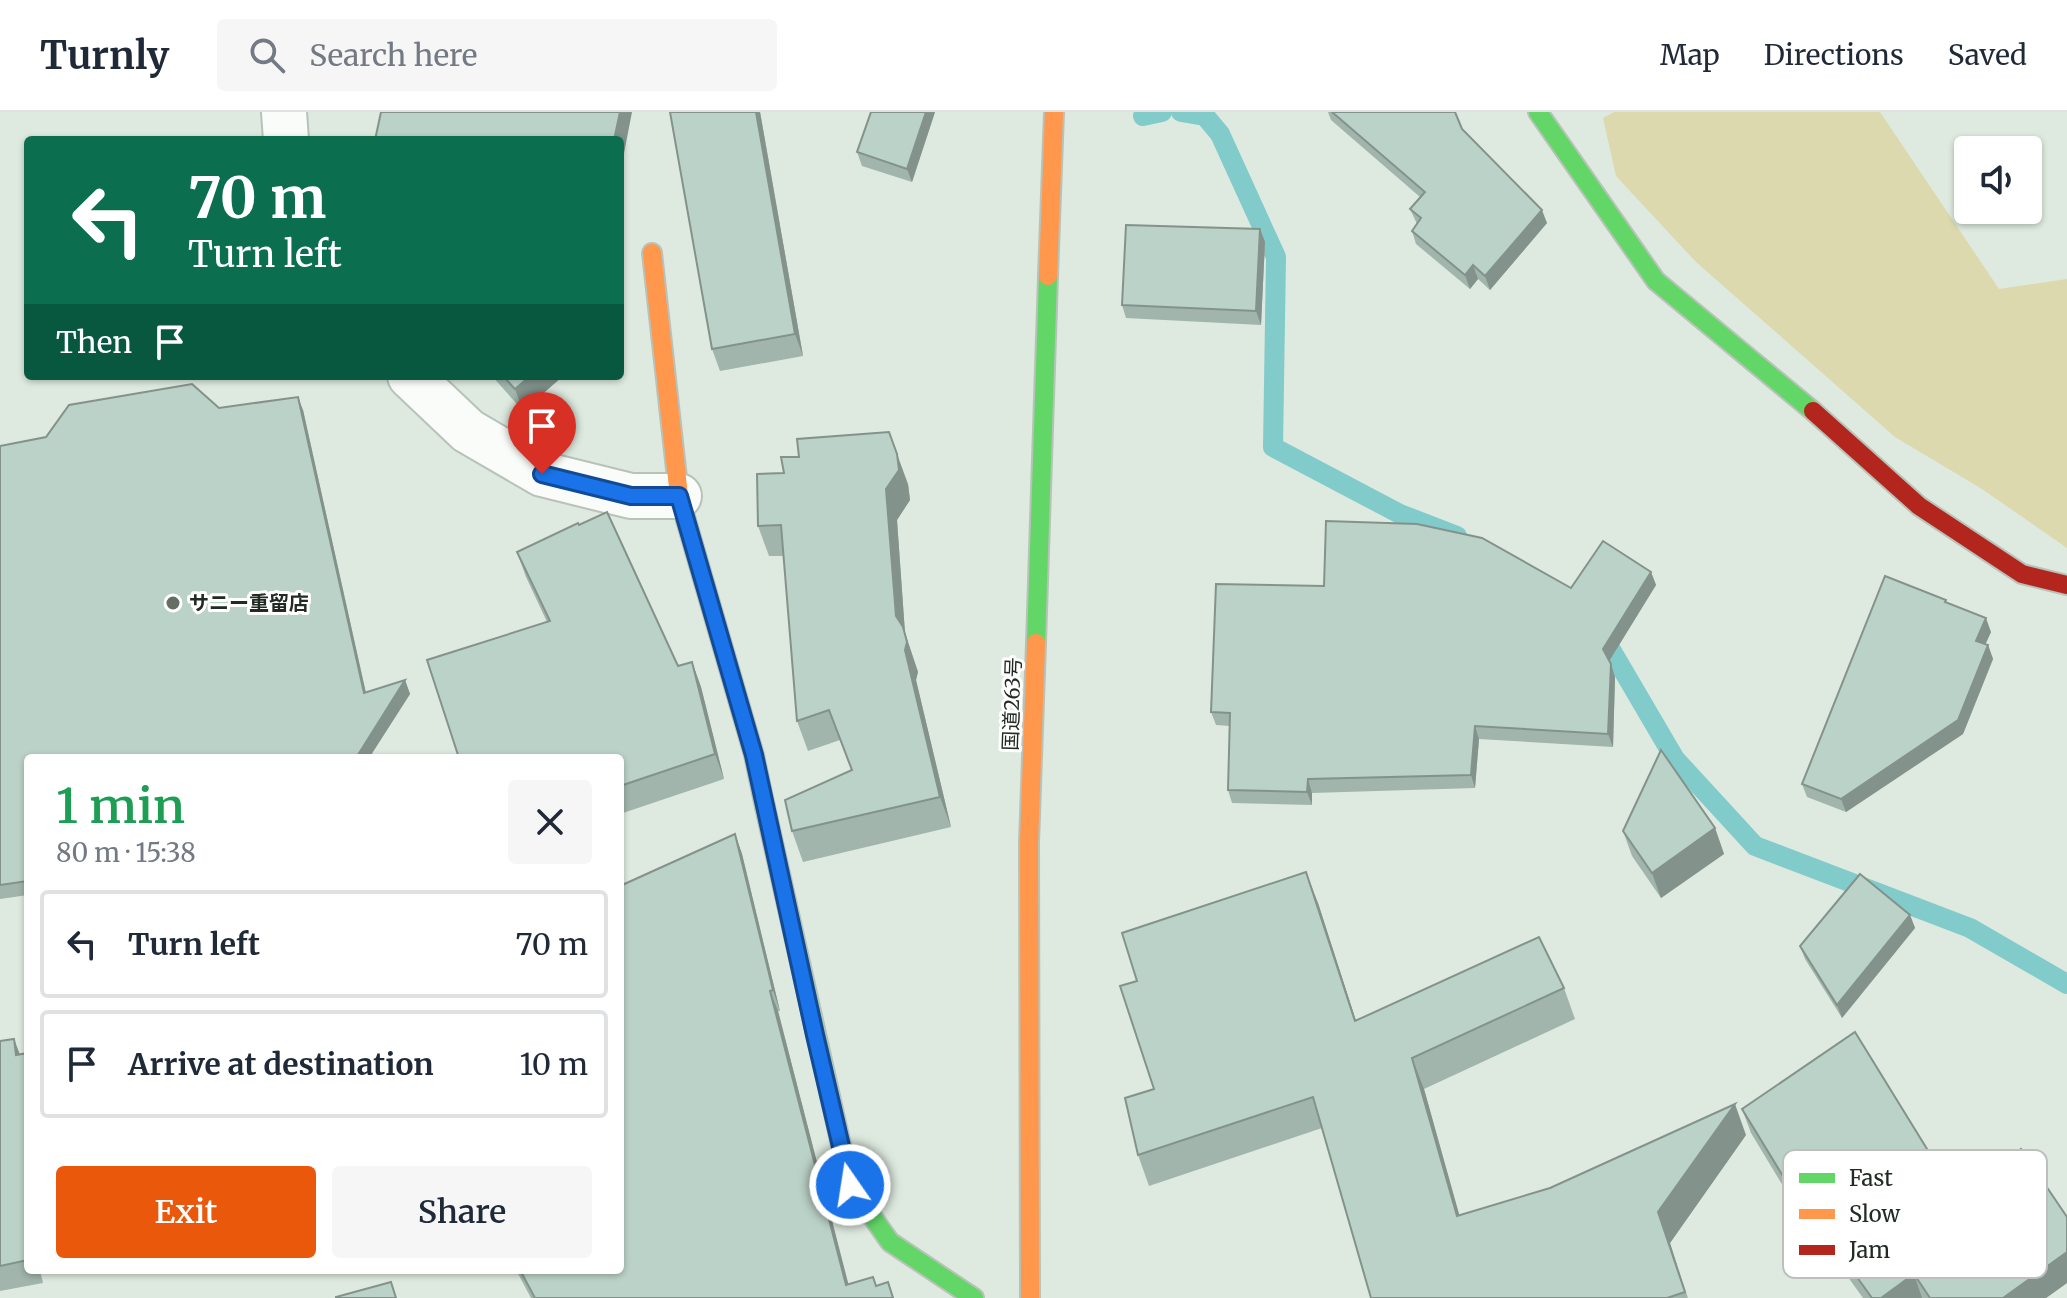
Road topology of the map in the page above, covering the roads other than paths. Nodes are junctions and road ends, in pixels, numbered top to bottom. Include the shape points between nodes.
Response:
1 (284, 112) edge
2 (1054, 112) edge
3 (1538, 112) edge
4 (286, 136) edge
5 (652, 253) dead end
6 (414, 380) edge
7 (679, 496) junction
8 (2067, 585) edge
9 (974, 1298) edge
10 (1030, 1298) edge

1 - 4 street
2 - 10 main road, 国道263号 via 1029,843
3 - 8 main road via 1656,281 1919,506 2022,574
5 - 7 main road
6 - 7 street via 468,431 542,474 631,496
7 - 9 main road via 754,755 850,1185 890,1242

